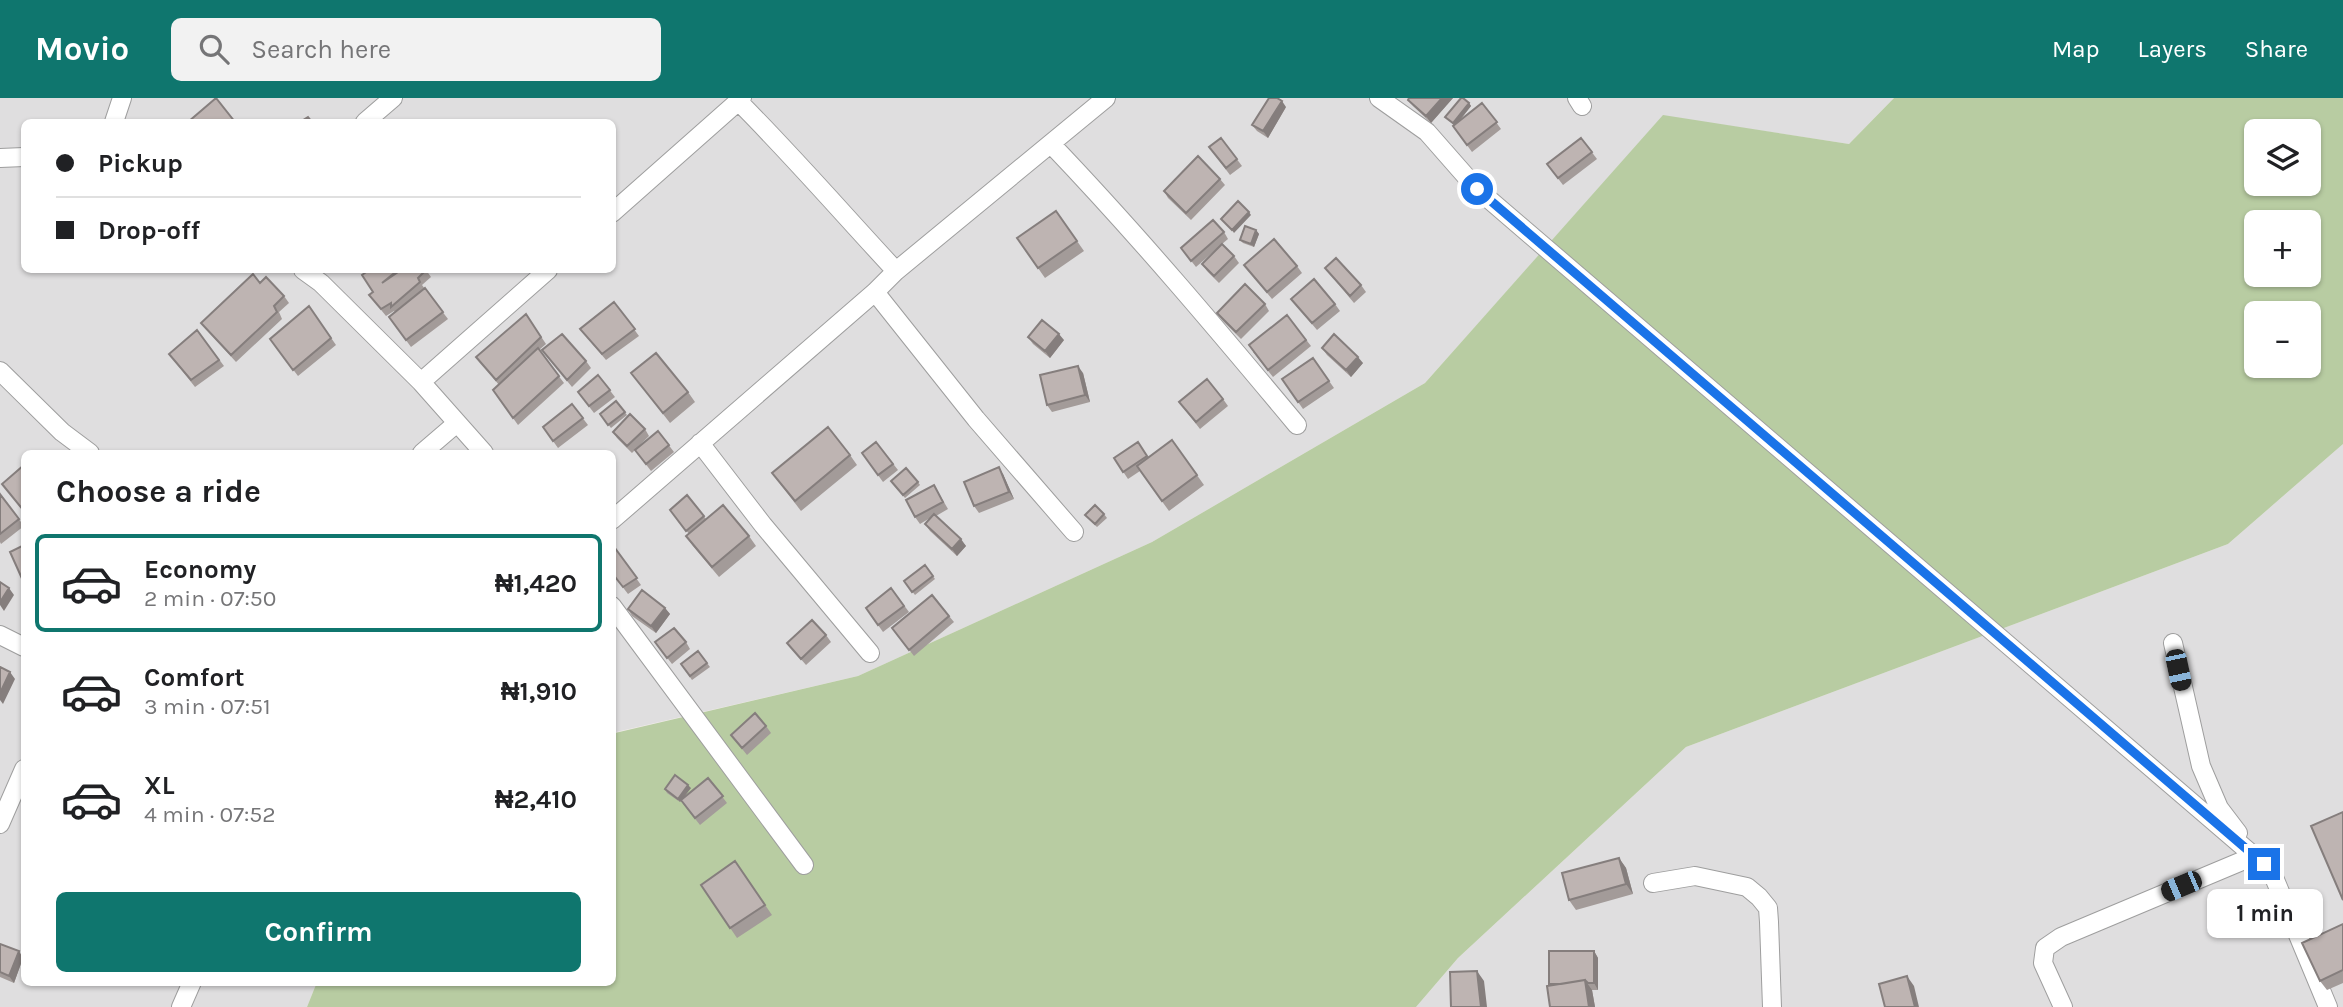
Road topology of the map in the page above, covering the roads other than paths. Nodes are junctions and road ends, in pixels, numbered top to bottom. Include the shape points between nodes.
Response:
1 (122, 98) edge
2 (393, 98) edge
3 (1106, 98) edge
4 (1379, 98) edge
5 (740, 99) edge
6 (115, 119) edge
7 (368, 119) edge
8 (1051, 144) junction
9 (0, 158) edge
10 (21, 158) edge
11 (616, 209) edge
12 (896, 271) junction
13 (308, 273) edge
14 (545, 273) edge
15 (875, 292) junction
16 (0, 371) edge
17 (421, 382) junction
18 (457, 423) junction
19 (1297, 425) dead end
20 (700, 443) junction
21 (86, 450) edge
22 (426, 450) edge
23 (481, 450) edge
24 (616, 516) edge
25 (1074, 532) dead end
26 (616, 611) edge
27 (0, 635) edge
28 (2173, 643) dead end
29 (21, 646) edge
30 (870, 653) dead end
31 (21, 776) edge
32 (0, 824) edge
33 (2254, 856) junction
34 (804, 865) dead end
35 (1653, 883) dead end
36 (190, 986) edge
37 (181, 1007) edge
38 (1772, 1007) edge
39 (2063, 1007) edge
40 (2328, 1007) edge

1 - 6 street
2 - 7 street
3 - 8 street
4 - 33 street via 1427,132 1477,189
5 - 11 street
5 - 12 street
8 - 12 street
8 - 19 street via 1196,303
9 - 10 street
12 - 15 street
13 - 17 street
14 - 17 street
15 - 20 street
15 - 25 street
16 - 21 street
17 - 18 street
18 - 22 street
18 - 23 street
20 - 24 street
20 - 30 street
26 - 34 street
27 - 29 street
28 - 33 street via 2201,766 2219,808
31 - 32 street
33 - 39 street via 2061,937 2045,948 2043,964
33 - 40 street via 2273,874
35 - 38 street via 1695,876 1747,887 1759,897 1768,908
36 - 37 street

